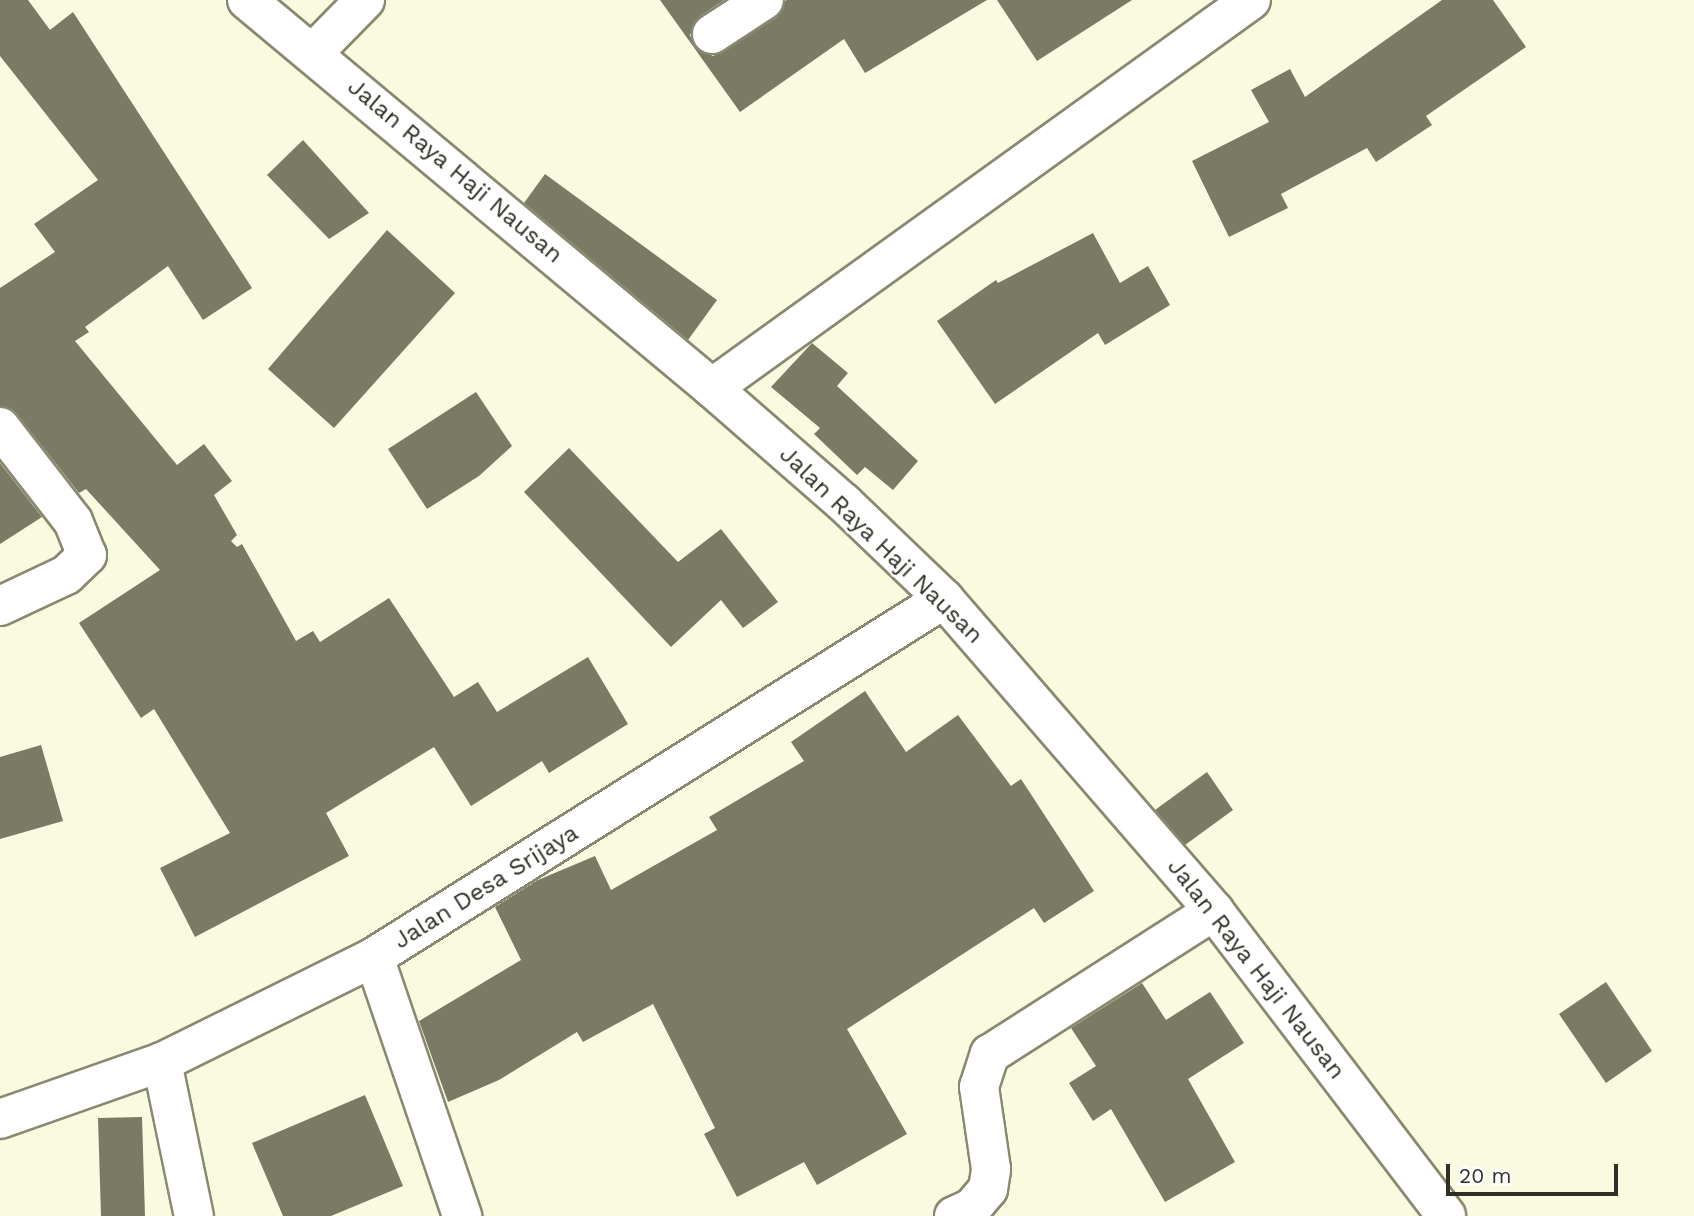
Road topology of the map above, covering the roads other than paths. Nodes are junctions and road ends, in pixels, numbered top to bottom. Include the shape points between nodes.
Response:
1 (247, 0) edge
2 (365, 0) edge
3 (764, 0) edge
4 (1251, 0) edge
5 (712, 34) dead end
6 (314, 52) junction
7 (712, 388) junction
8 (0, 427) edge
9 (944, 599) junction
10 (0, 606) edge
11 (1214, 911) junction
12 (374, 957) junction
13 (162, 1062) junction
14 (0, 1119) edge
15 (194, 1216) edge
16 (462, 1216) edge
17 (954, 1216) edge
18 (1446, 1216) edge

1 - 6 street, Jalan Raya Haji Nausan
2 - 6 street
3 - 5 street
4 - 7 street
6 - 7 street, Jalan Raya Haji Nausan
7 - 9 street, Jalan Raya Haji Nausan via 844,503
8 - 10 street via 73,521 87,555 66,575
9 - 11 street, Jalan Raya Haji Nausan
9 - 12 street, Jalan Desa Srijaya
11 - 17 street via 990,1054 979,1087 991,1169 988,1189 972,1209
11 - 18 street, Jalan Raya Haji Nausan
12 - 13 street, Jalan Desa Srijaya
12 - 16 street
13 - 14 street, Jalan Desa Srijaya
13 - 15 street

